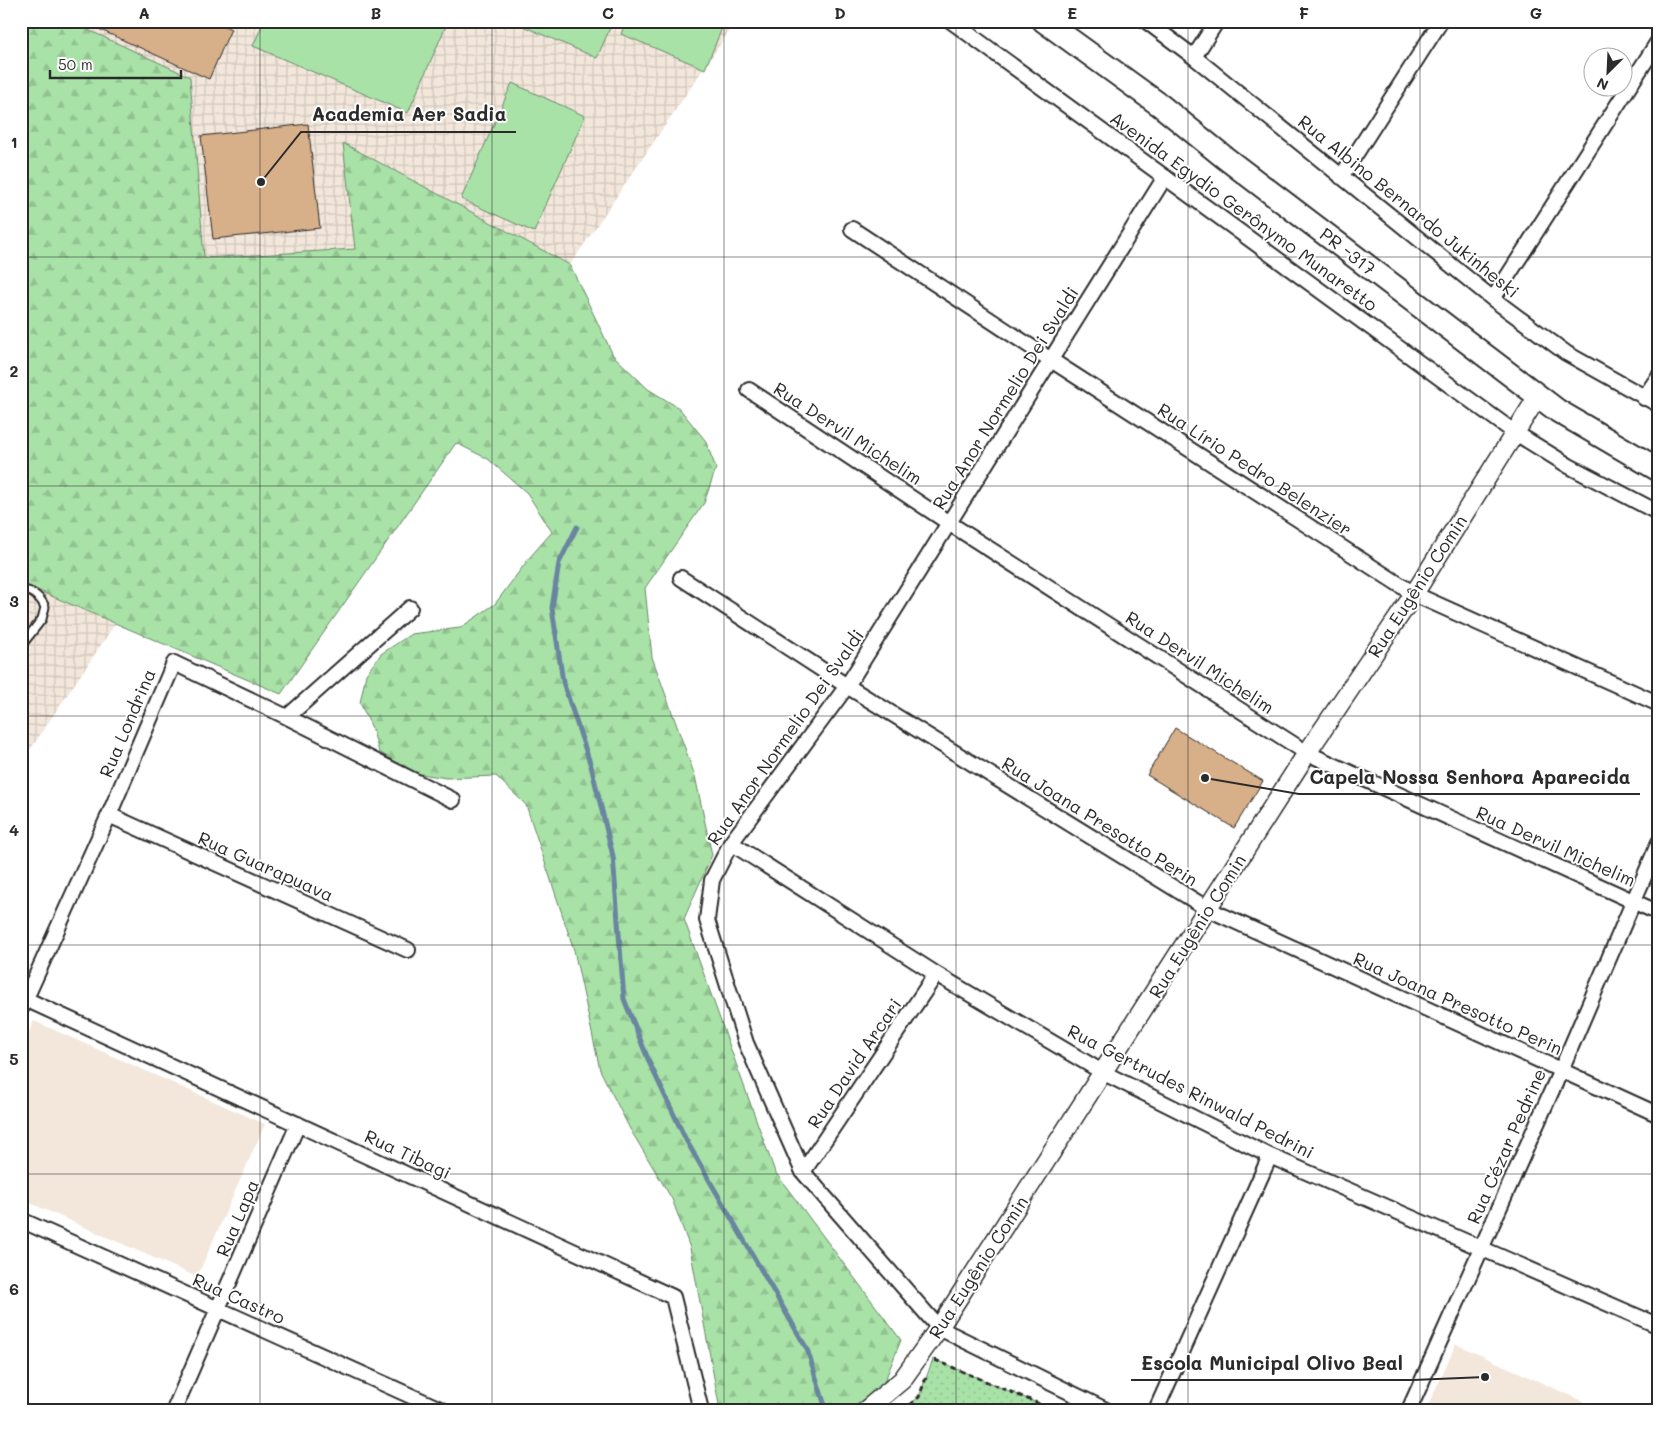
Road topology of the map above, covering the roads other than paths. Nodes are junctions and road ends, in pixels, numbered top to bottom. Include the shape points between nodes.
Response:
1 (951, 21) edge
2 (1044, 21) edge
3 (1146, 21) edge
4 (1217, 21) edge
5 (1441, 21) edge
6 (1659, 40) edge
7 (1194, 57) junction
8 (1166, 177) junction
9 (1341, 177) junction
10 (852, 229) dead end
11 (1493, 299) junction
12 (1051, 360) junction
13 (1659, 376) edge
14 (749, 390) dead end
15 (1538, 396) junction
16 (1644, 398) junction
17 (1659, 405) edge
18 (1514, 432) junction
19 (1659, 470) edge
20 (1659, 513) edge
21 (949, 523) junction
22 (681, 578) dead end
23 (21, 590) edge
24 (1414, 594) junction
25 (410, 608) dead end
26 (21, 646) edge
27 (847, 686) junction
28 (1659, 704) edge
29 (287, 717) junction
30 (1307, 753) junction
31 (453, 800) dead end
32 (109, 815) junction
33 (1659, 842) edge
34 (731, 843) junction
35 (1633, 902) junction
36 (1208, 909) junction
37 (1659, 913) edge
38 (408, 950) dead end
39 (936, 974) junction
40 (23, 1002) edge
41 (1561, 1070) junction
42 (1104, 1072) junction
43 (1659, 1115) edge
44 (298, 1124) junction
45 (1270, 1156) junction
46 (803, 1172) junction
47 (21, 1220) edge
48 (1480, 1248) junction
49 (219, 1309) junction
50 (1659, 1326) edge
51 (939, 1328) junction
52 (174, 1410) edge
53 (442, 1410) edge
54 (702, 1410) edge
55 (866, 1410) edge
56 (1106, 1410) edge
57 (1156, 1410) edge
58 (1409, 1410) edge

1 - 8 street, Avenida Egydio Gerônymo Munaretto
2 - 15 main road, PR -317 via 1160,105
3 - 7 street, Rua Albino Bernardo Jukinheski
4 - 7 street
5 - 9 street
6 - 11 street
7 - 9 street, Rua Albino Bernardo Jukinheski
8 - 12 street, Rua Anor Normelio Dei Svaldi
8 - 18 street, Avenida Egydio Gerônymo Munaretto
9 - 11 street, Rua Albino Bernardo Jukinheski
10 - 12 street, Rua Lírio Pedro Belenzier
11 - 16 street, Rua Albino Bernardo Jukinheski via 1566,353
12 - 21 street, Rua Anor Normelio Dei Svaldi
12 - 24 street, Rua Lírio Pedro Belenzier
13 - 16 street
14 - 21 street, Rua Dervil Michelim
15 - 18 street, Rua Eugênio Comin
15 - 19 main road, PR -317
16 - 17 street, Rua Albino Bernardo Jukinheski
18 - 20 street, Avenida Egydio Gerônymo Munaretto via 1569,466
18 - 24 street, Rua Eugênio Comin
21 - 27 street, Rua Anor Normelio Dei Svaldi
21 - 30 street, Rua Dervil Michelim
22 - 27 street, Rua Joana Presotto Perin
23 - 26 lane via 42,599 45,607 42,619
24 - 28 street, Rua Lírio Pedro Belenzier
24 - 30 street, Rua Eugênio Comin
25 - 29 street
27 - 34 street, Rua Anor Normelio Dei Svaldi
27 - 36 street, Rua Joana Presotto Perin
29 - 31 street
29 - 32 street, Rua Londrina via 174,663
30 - 35 street, Rua Dervil Michelim
30 - 36 street, Rua Eugênio Comin
32 - 38 street, Rua Guarapuava
32 - 40 street, Rua Londrina
33 - 35 street, Rua Cézar Pedrine
34 - 39 street, Rua Gertrudes Rinwald Pedrini
34 - 46 street, Rua Anor Normelio Dei Svaldi via 712,880 707,920 746,1043
35 - 37 street, Rua Dervil Michelim
35 - 41 street, Rua Cézar Pedrine
36 - 41 street, Rua Joana Presotto Perin
36 - 42 street, Rua Eugênio Comin
39 - 42 street, Rua Gertrudes Rinwald Pedrini
39 - 46 street, Rua David Arcari
40 - 44 street, Rua Tibagi
41 - 43 street, Rua Joana Presotto Perin
41 - 48 street, Rua Cézar Pedrine
42 - 45 street, Rua Gertrudes Rinwald Pedrini
42 - 51 street, Rua Eugênio Comin
44 - 49 street, Rua Lapa
44 - 54 street, Rua Tibagi via 673,1298
45 - 48 street, Rua Gertrudes Rinwald Pedrini
45 - 57 street
46 - 51 street, Rua Anor Normelio Dei Svaldi
47 - 49 street, Rua Castro
48 - 50 street, Rua Gertrudes Rinwald Pedrini
48 - 58 street, Rua Cézar Pedrine
49 - 52 street, Rua Lapa
49 - 53 street, Rua Castro
51 - 55 street, Rua Eugênio Comin via 902,1380
51 - 56 street

